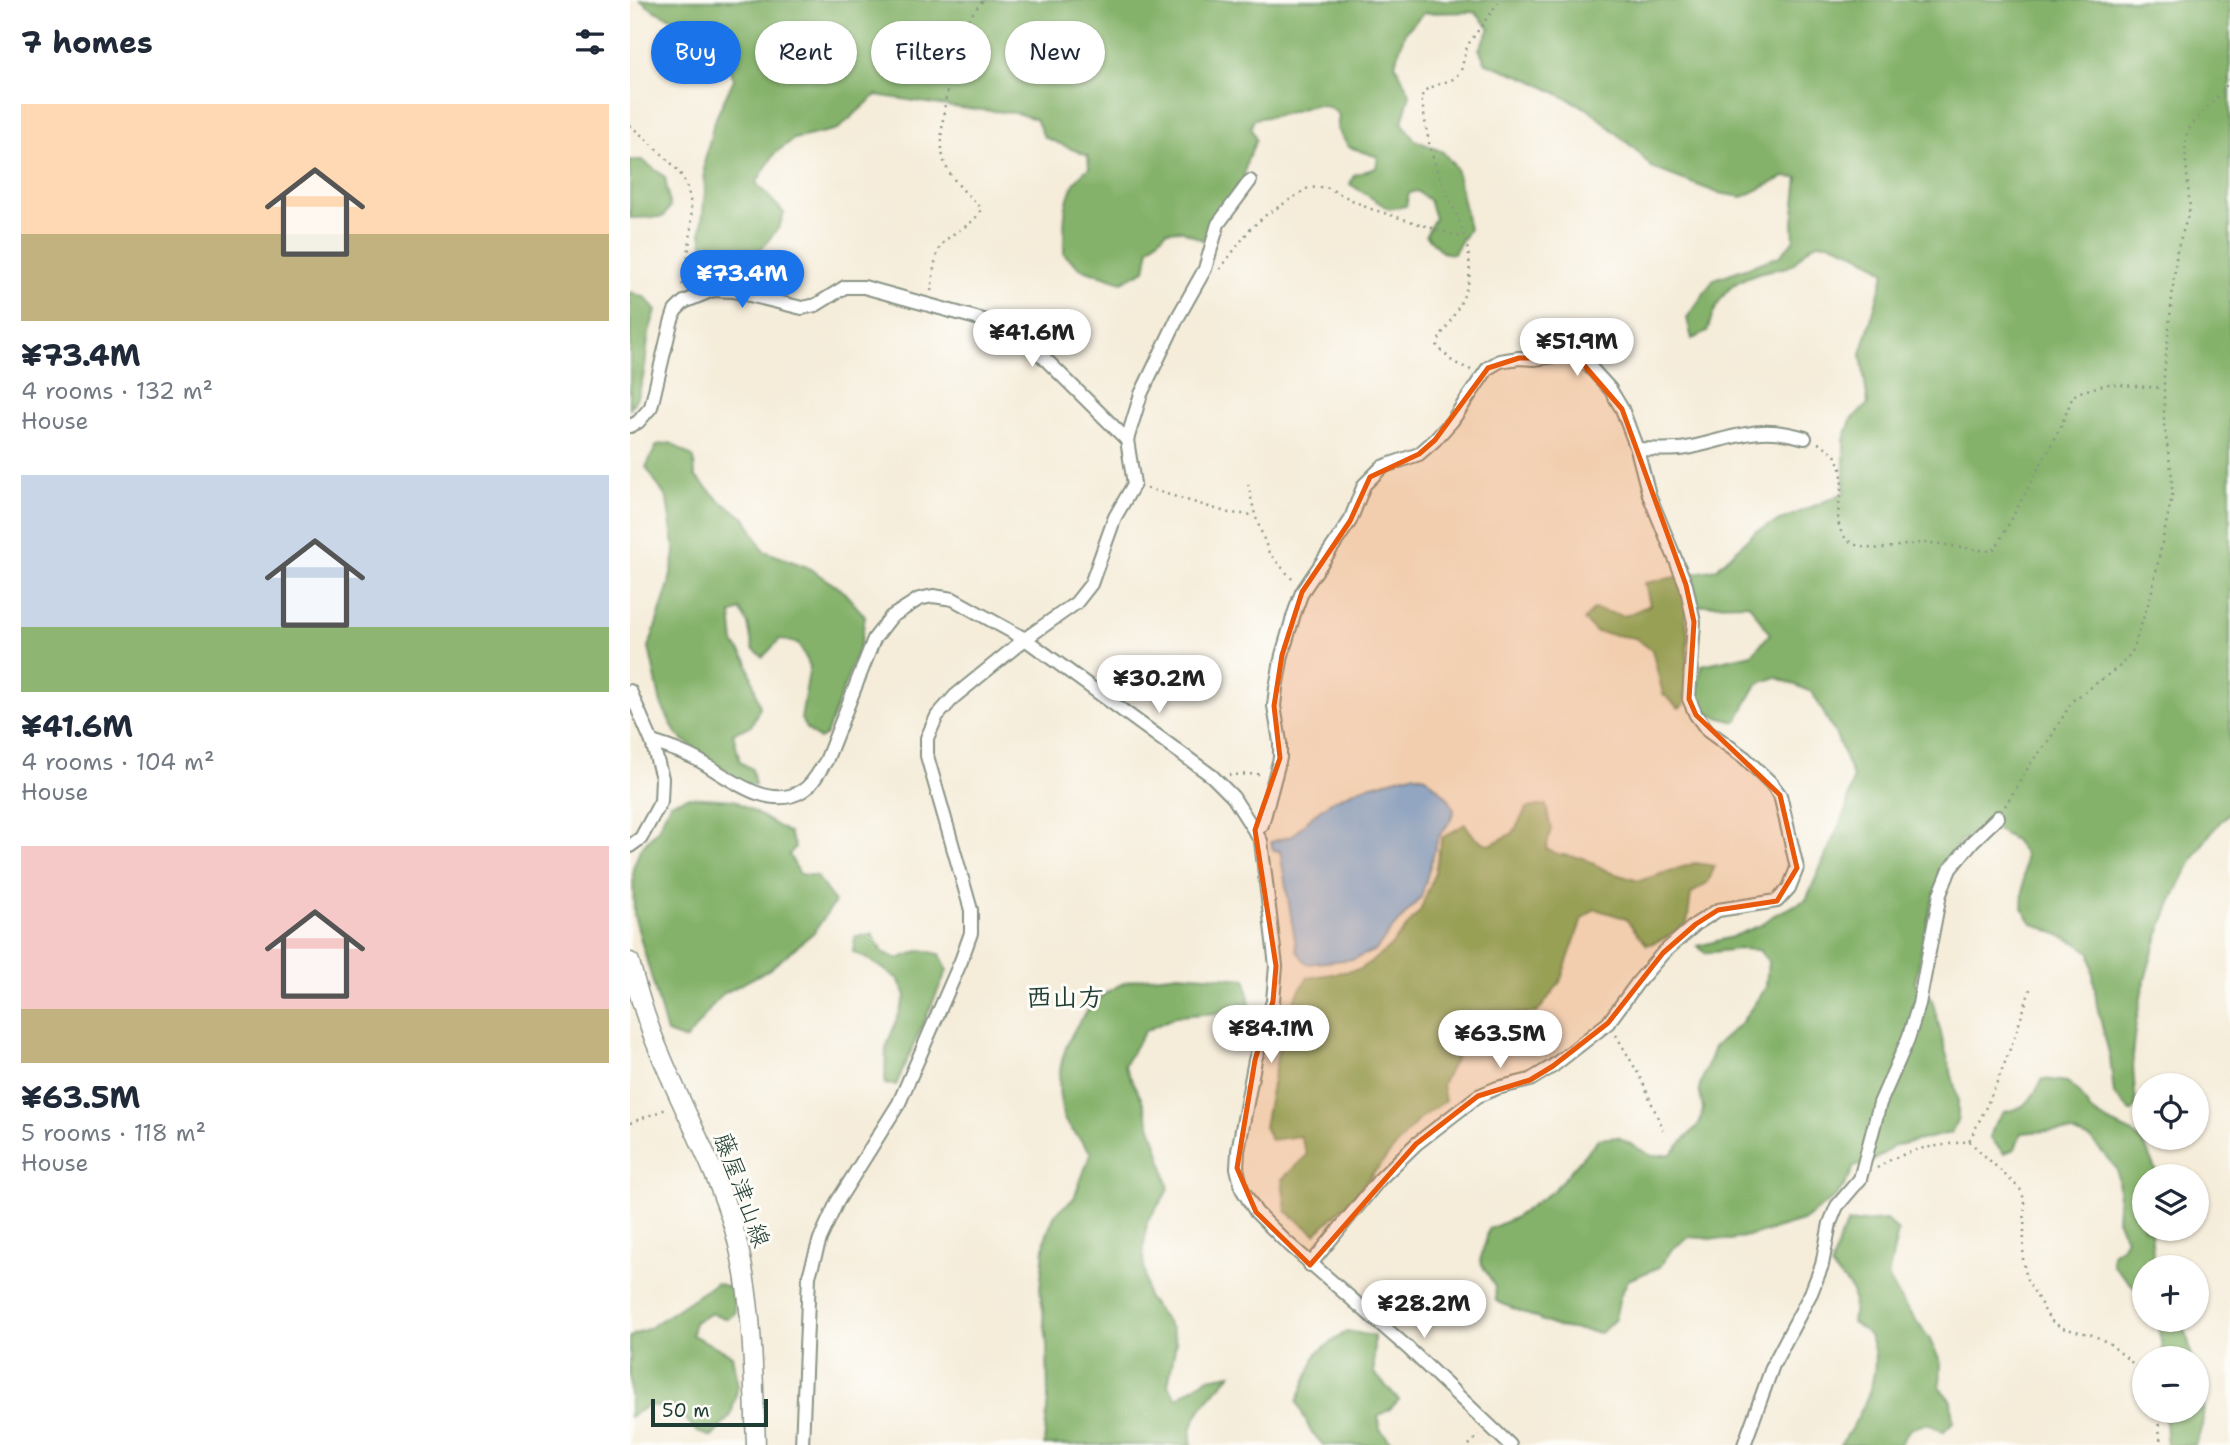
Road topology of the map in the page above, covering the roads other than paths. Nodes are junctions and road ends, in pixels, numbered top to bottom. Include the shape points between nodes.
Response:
1 (1250, 181) dead end
2 (630, 426) edge
3 (1805, 438) road end
4 (1127, 440) junction
5 (1637, 449) junction
6 (1025, 639) junction
7 (630, 691) edge
8 (652, 742) junction
9 (1998, 817) road end
10 (1258, 835) junction
11 (630, 846) edge
12 (630, 962) edge
13 (1310, 1265) junction
14 (756, 1445) edge
15 (802, 1445) edge
16 (1510, 1445) edge
17 (1745, 1445) edge

1 - 4 street via 1218,224 1205,270 1141,394
2 - 4 street via 651,407 671,323 684,302 713,290 733,291 802,308 845,287 864,287 1019,332
3 - 5 street via 1773,431 1744,433 1687,448
4 - 6 street via 1134,484 1115,517 1091,584 1076,603
5 - 10 street via 1610,389 1577,357 1509,359 1488,368 1452,421 1419,454 1382,467 1370,477 1350,520 1301,592 1276,688 1280,758
5 - 13 street via 1649,495 1686,584 1694,622 1689,699 1707,731 1745,758 1780,795 1797,868 1789,888 1777,901 1718,910 1696,924 1655,963 1608,1024 1530,1080 1478,1096 1416,1144 1379,1180
6 - 8 street via 953,598 919,599 891,617 874,639 826,761 803,791 790,796 768,796 737,786 700,761
6 - 10 street via 1212,776 1233,797
6 - 15 street via 955,696 937,716 927,738 927,756 971,910 971,933 899,1103 837,1202 820,1239 809,1276
7 - 8 street
8 - 11 street via 662,778 661,801 641,838
9 - 17 street via 1950,869 1940,894 1919,1004 1880,1102 1860,1179 1834,1214 1822,1265 1773,1365
10 - 13 street via 1276,966 1273,1001 1255,1060 1237,1168 1242,1189 1256,1212
12 - 14 main road, 藤屋津山線 via 659,1052 719,1185 744,1272 751,1319
13 - 16 street via 1408,1348

